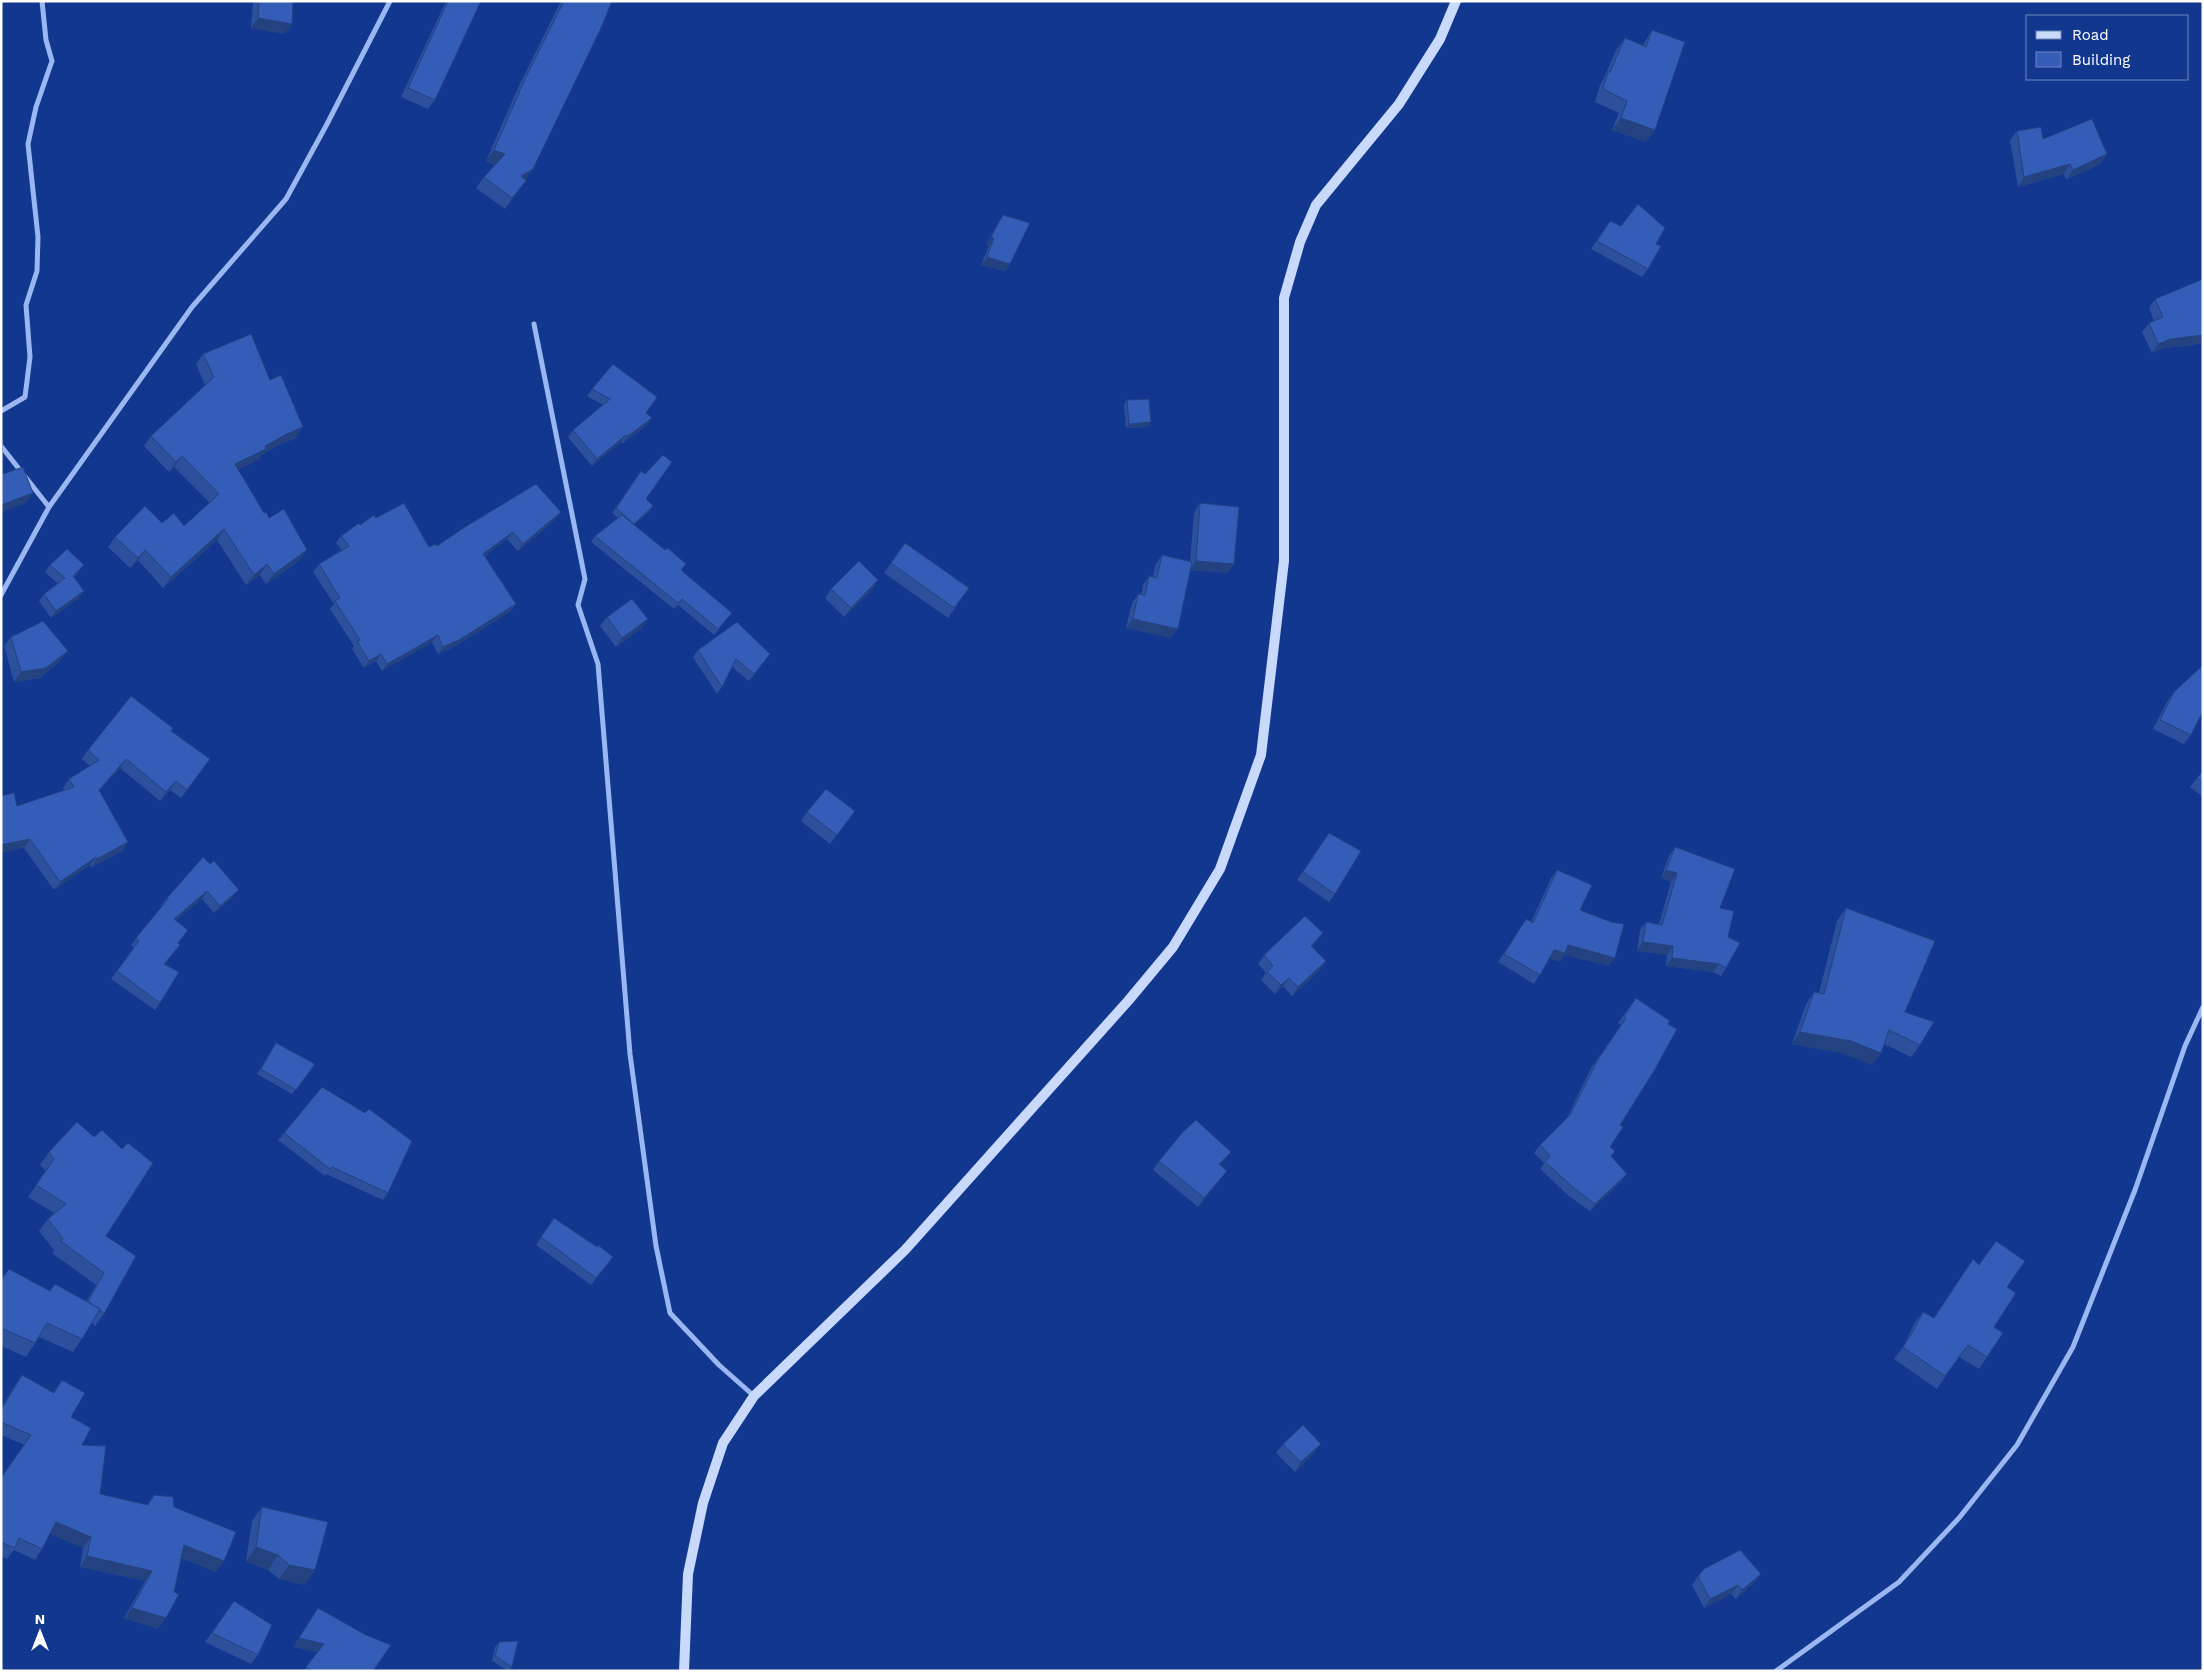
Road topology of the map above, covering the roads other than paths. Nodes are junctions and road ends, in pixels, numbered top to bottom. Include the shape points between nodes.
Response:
1 (42, 1) edge
2 (390, 1) edge
3 (1456, 1) edge
4 (534, 324) dead end
5 (1, 411) edge
6 (1, 446) edge
7 (49, 508) junction
8 (1, 595) edge
9 (2203, 1007) edge
10 (754, 1396) junction
11 (684, 1671) edge
12 (1776, 1671) edge

1 - 5 street via 52,61 36,106 28,144 38,237 37,271 26,305 30,357 25,397
2 - 7 street via 286,199 192,307
3 - 10 main road via 1440,39 1399,104 1316,205 1294,261 1284,298 1284,561 1261,756 1220,869 1173,947 1128,1001 905,1250
4 - 10 street via 585,579 578,605 598,664 630,1054 656,1246 670,1314 718,1365
6 - 7 street
7 - 8 street
9 - 12 street via 2185,1046 2135,1190 2073,1347 2017,1444 1960,1518 1899,1582
10 - 11 main road via 724,1443 703,1503 688,1574

